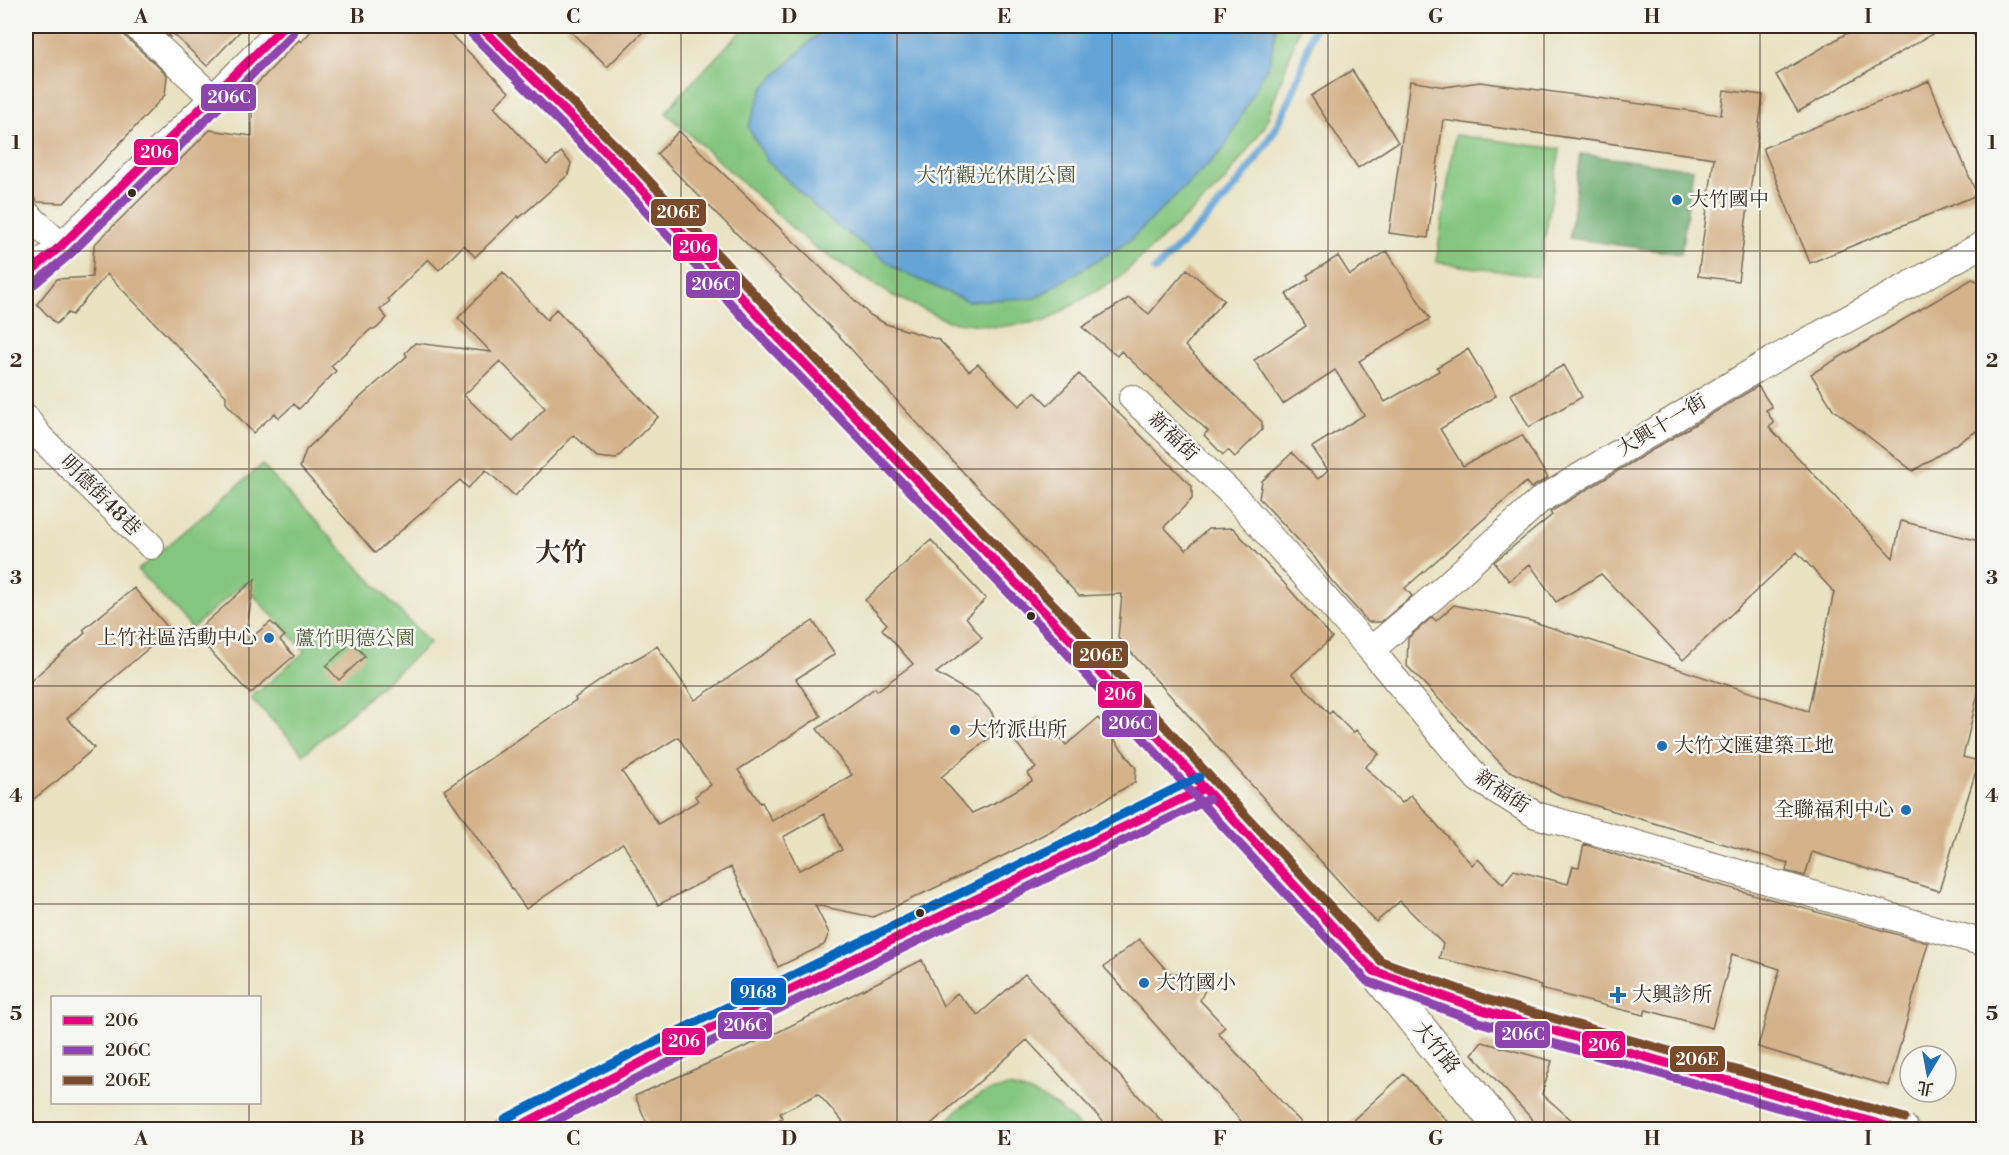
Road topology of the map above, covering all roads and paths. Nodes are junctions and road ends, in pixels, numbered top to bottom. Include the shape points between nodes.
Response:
1 (136, 26) edge
2 (284, 26) edge
3 (480, 26) edge
4 (213, 98) junction
5 (26, 213) edge
6 (1983, 244) edge
7 (61, 246) junction
8 (26, 275) edge
9 (1132, 398) dead end
10 (26, 418) edge
11 (151, 546) dead end
12 (1371, 650) junction
13 (1204, 788) junction
14 (1983, 943) edge
15 (1374, 971) junction
16 (511, 1130) edge
17 (1502, 1130) edge
18 (1902, 1130) edge

1 - 4 street
2 - 4 street
3 - 13 main road, 大竹路 via 620,166 1073,642
4 - 7 street
5 - 7 street
6 - 12 street, 大興十一街 via 1760,367 1539,501
7 - 8 street
9 - 12 street, 新福街 via 1234,496
10 - 11 street, 明德街48巷 via 40,437
12 - 14 street, 新福街 via 1478,779 1536,815
13 - 15 main road, 大竹路
13 - 16 street
15 - 17 street, 大竹路
15 - 18 main road via 1482,1011

